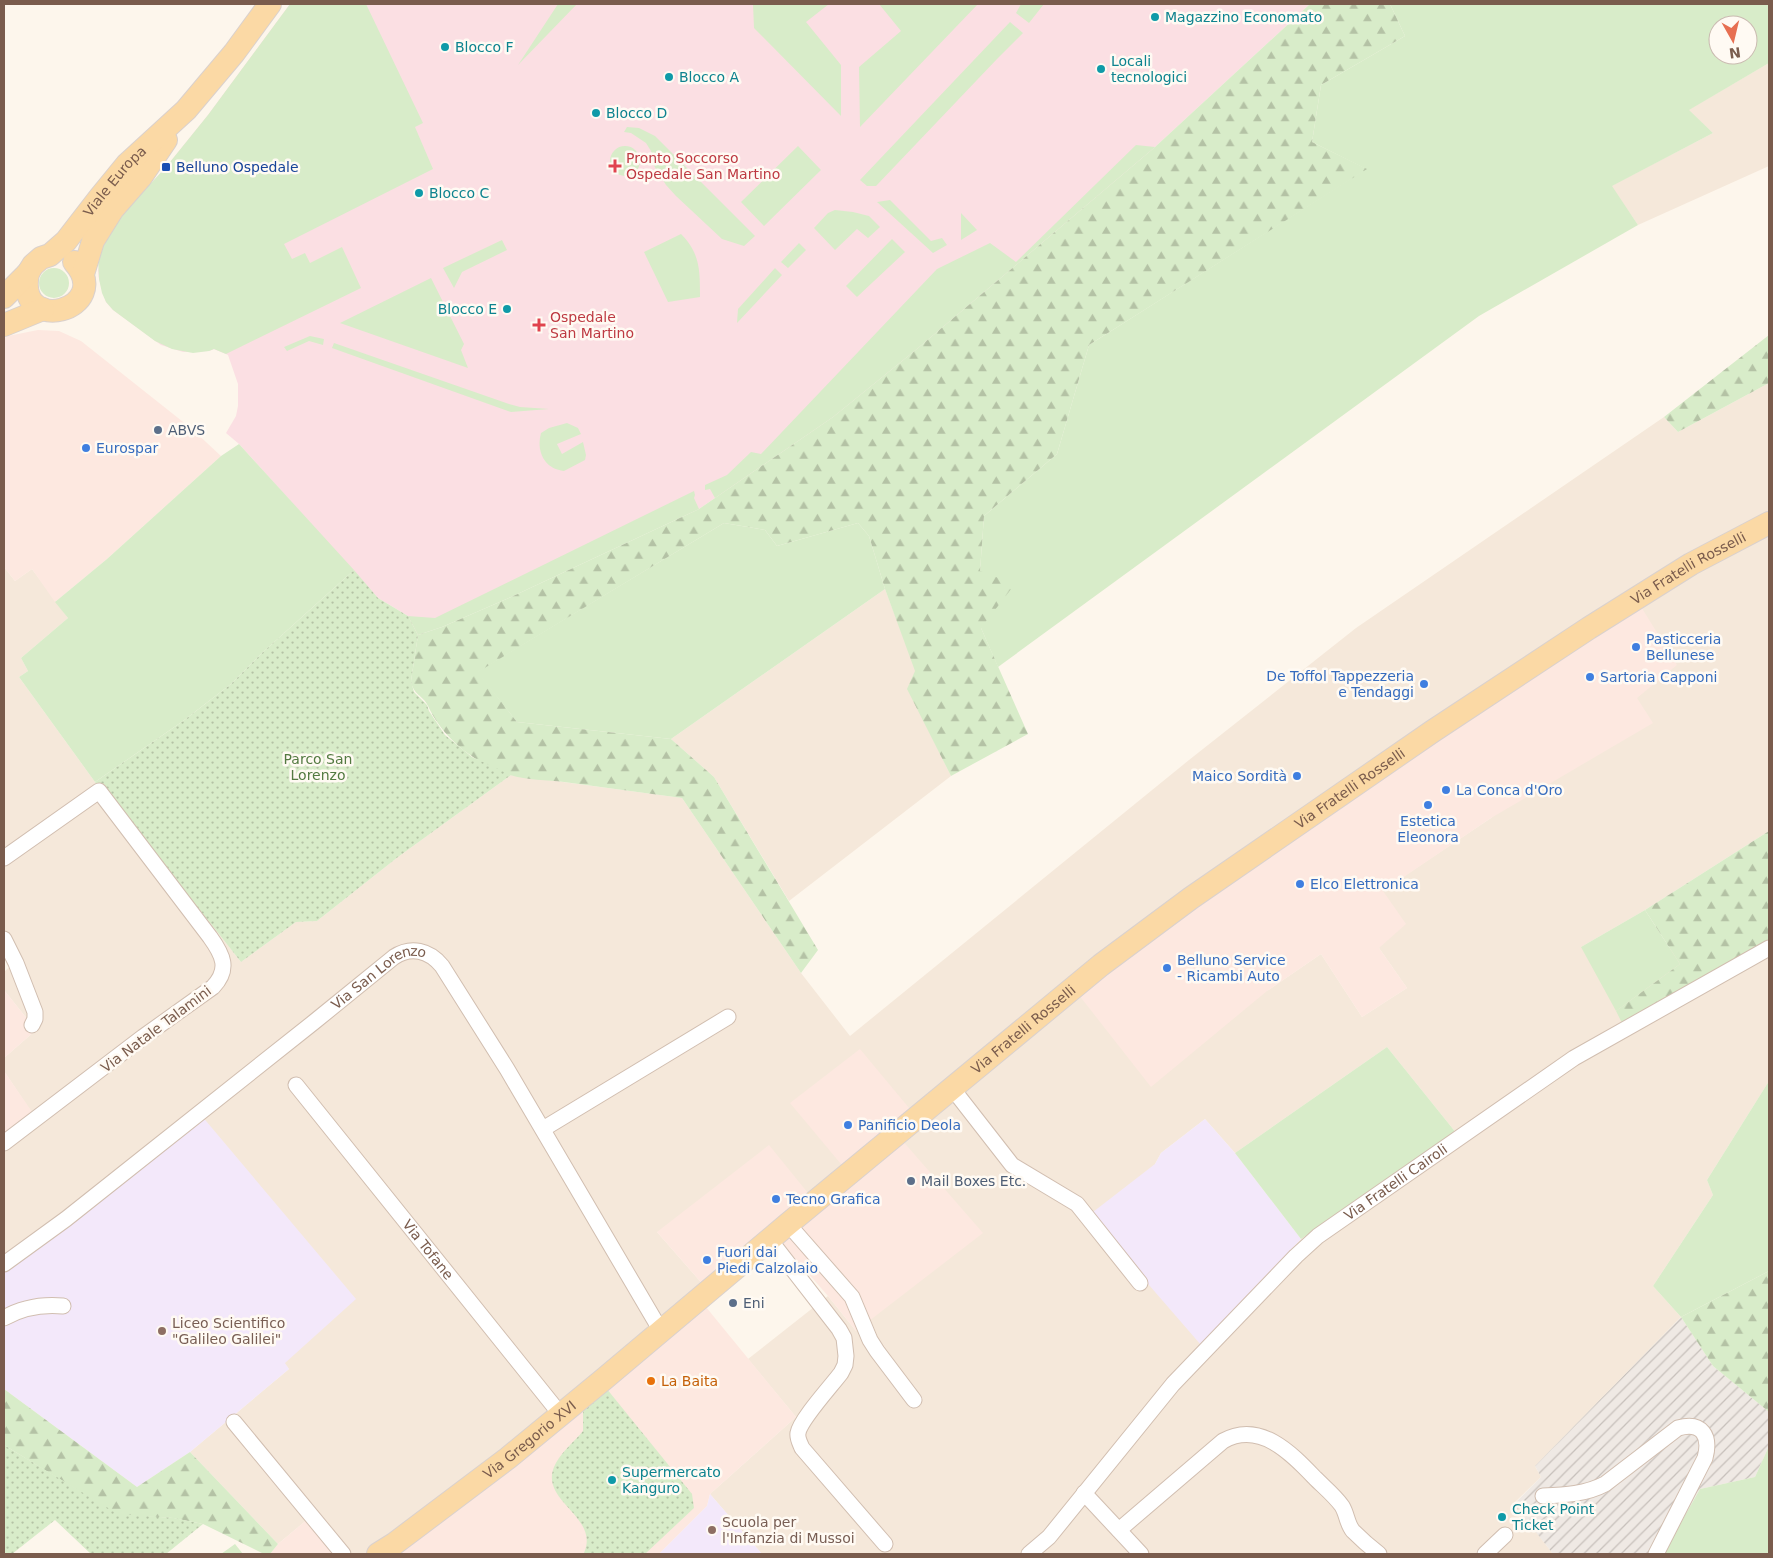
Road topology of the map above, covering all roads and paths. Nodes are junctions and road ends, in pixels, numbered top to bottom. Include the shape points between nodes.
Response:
1 (270, 4) edge
2 (186, 110) junction
3 (50, 254) junction
4 (28, 273) junction
5 (83, 274) junction
6 (4, 297) edge
7 (43, 309) junction
8 (4, 325) edge
9 (1769, 522) edge
10 (4, 858) edge
11 (4, 939) edge
12 (1769, 948) edge
13 (728, 1017) dead end
14 (32, 1026) dead end
15 (296, 1085) dead end
16 (952, 1088) junction
17 (543, 1129) junction
18 (4, 1143) edge
19 (788, 1224) junction
20 (770, 1240) junction
21 (4, 1264) edge
22 (1140, 1283) dead end
23 (63, 1306) dead end
24 (4, 1318) edge
25 (661, 1331) junction
26 (914, 1400) dead end
27 (561, 1415) junction
28 (234, 1422) dead end
29 (1084, 1493) junction
30 (1543, 1496) dead end
31 (1118, 1530) junction
32 (1504, 1535) dead end
33 (885, 1544) dead end
34 (383, 1552) edge
35 (343, 1554) edge
36 (1029, 1554) edge
37 (1141, 1554) edge
38 (1379, 1554) edge
39 (1485, 1554) edge
40 (1656, 1554) edge

1 - 2 main road, Viale Europa
2 - 3 main road, Viale Europa via 127,164 66,241
2 - 5 main road, Viale Europa via 141,177 113,209 93,241
3 - 4 main road, Viale Europa via 33,264
3 - 5 main road via 73,260
4 - 6 main road, Viale Europa
4 - 7 main road via 30,298
5 - 7 main road, Viale Europa via 82,294 76,302 60,311
7 - 8 main road, Viale Europa
9 - 16 main road, Via Fratelli Rosselli via 1691,564 1597,623 1433,731 1200,892 1101,966
10 - 18 street, Via Natale Talamini via 99,791 219,949 223,960 218,982 213,987
11 - 14 street via 35,1012
12 - 29 street, Via Fratelli Cairoli via 1574,1058 1318,1236 1173,1384
13 - 17 street
15 - 27 street, Via Tofane
16 - 19 main road, Via Fratelli Rosselli
16 - 22 street via 1012,1165 1077,1204
17 - 21 street, Via San Lorenzo via 442,966 428,954 402,951 74,1213
17 - 25 street, Via San Lorenzo
19 - 20 main road, Via Fratelli Rosselli
19 - 26 street via 852,1297 877,1352
20 - 25 main road, Via Fratelli Rosselli
20 - 33 street via 839,1329 846,1347 845,1365 802,1424 799,1442
23 - 24 street via 17,1310
25 - 27 main road, Via Gregorio XVI
27 - 34 main road, Via Gregorio XVI
28 - 35 street
29 - 31 street
29 - 36 street, Via Fratelli Cairoli via 1049,1537
30 - 40 street via 1598,1488 1678,1428 1700,1429 1707,1442 1705,1458
31 - 37 street
31 - 38 street via 1223,1441 1251,1435 1274,1443 1298,1460 1339,1503 1352,1529
32 - 39 street

